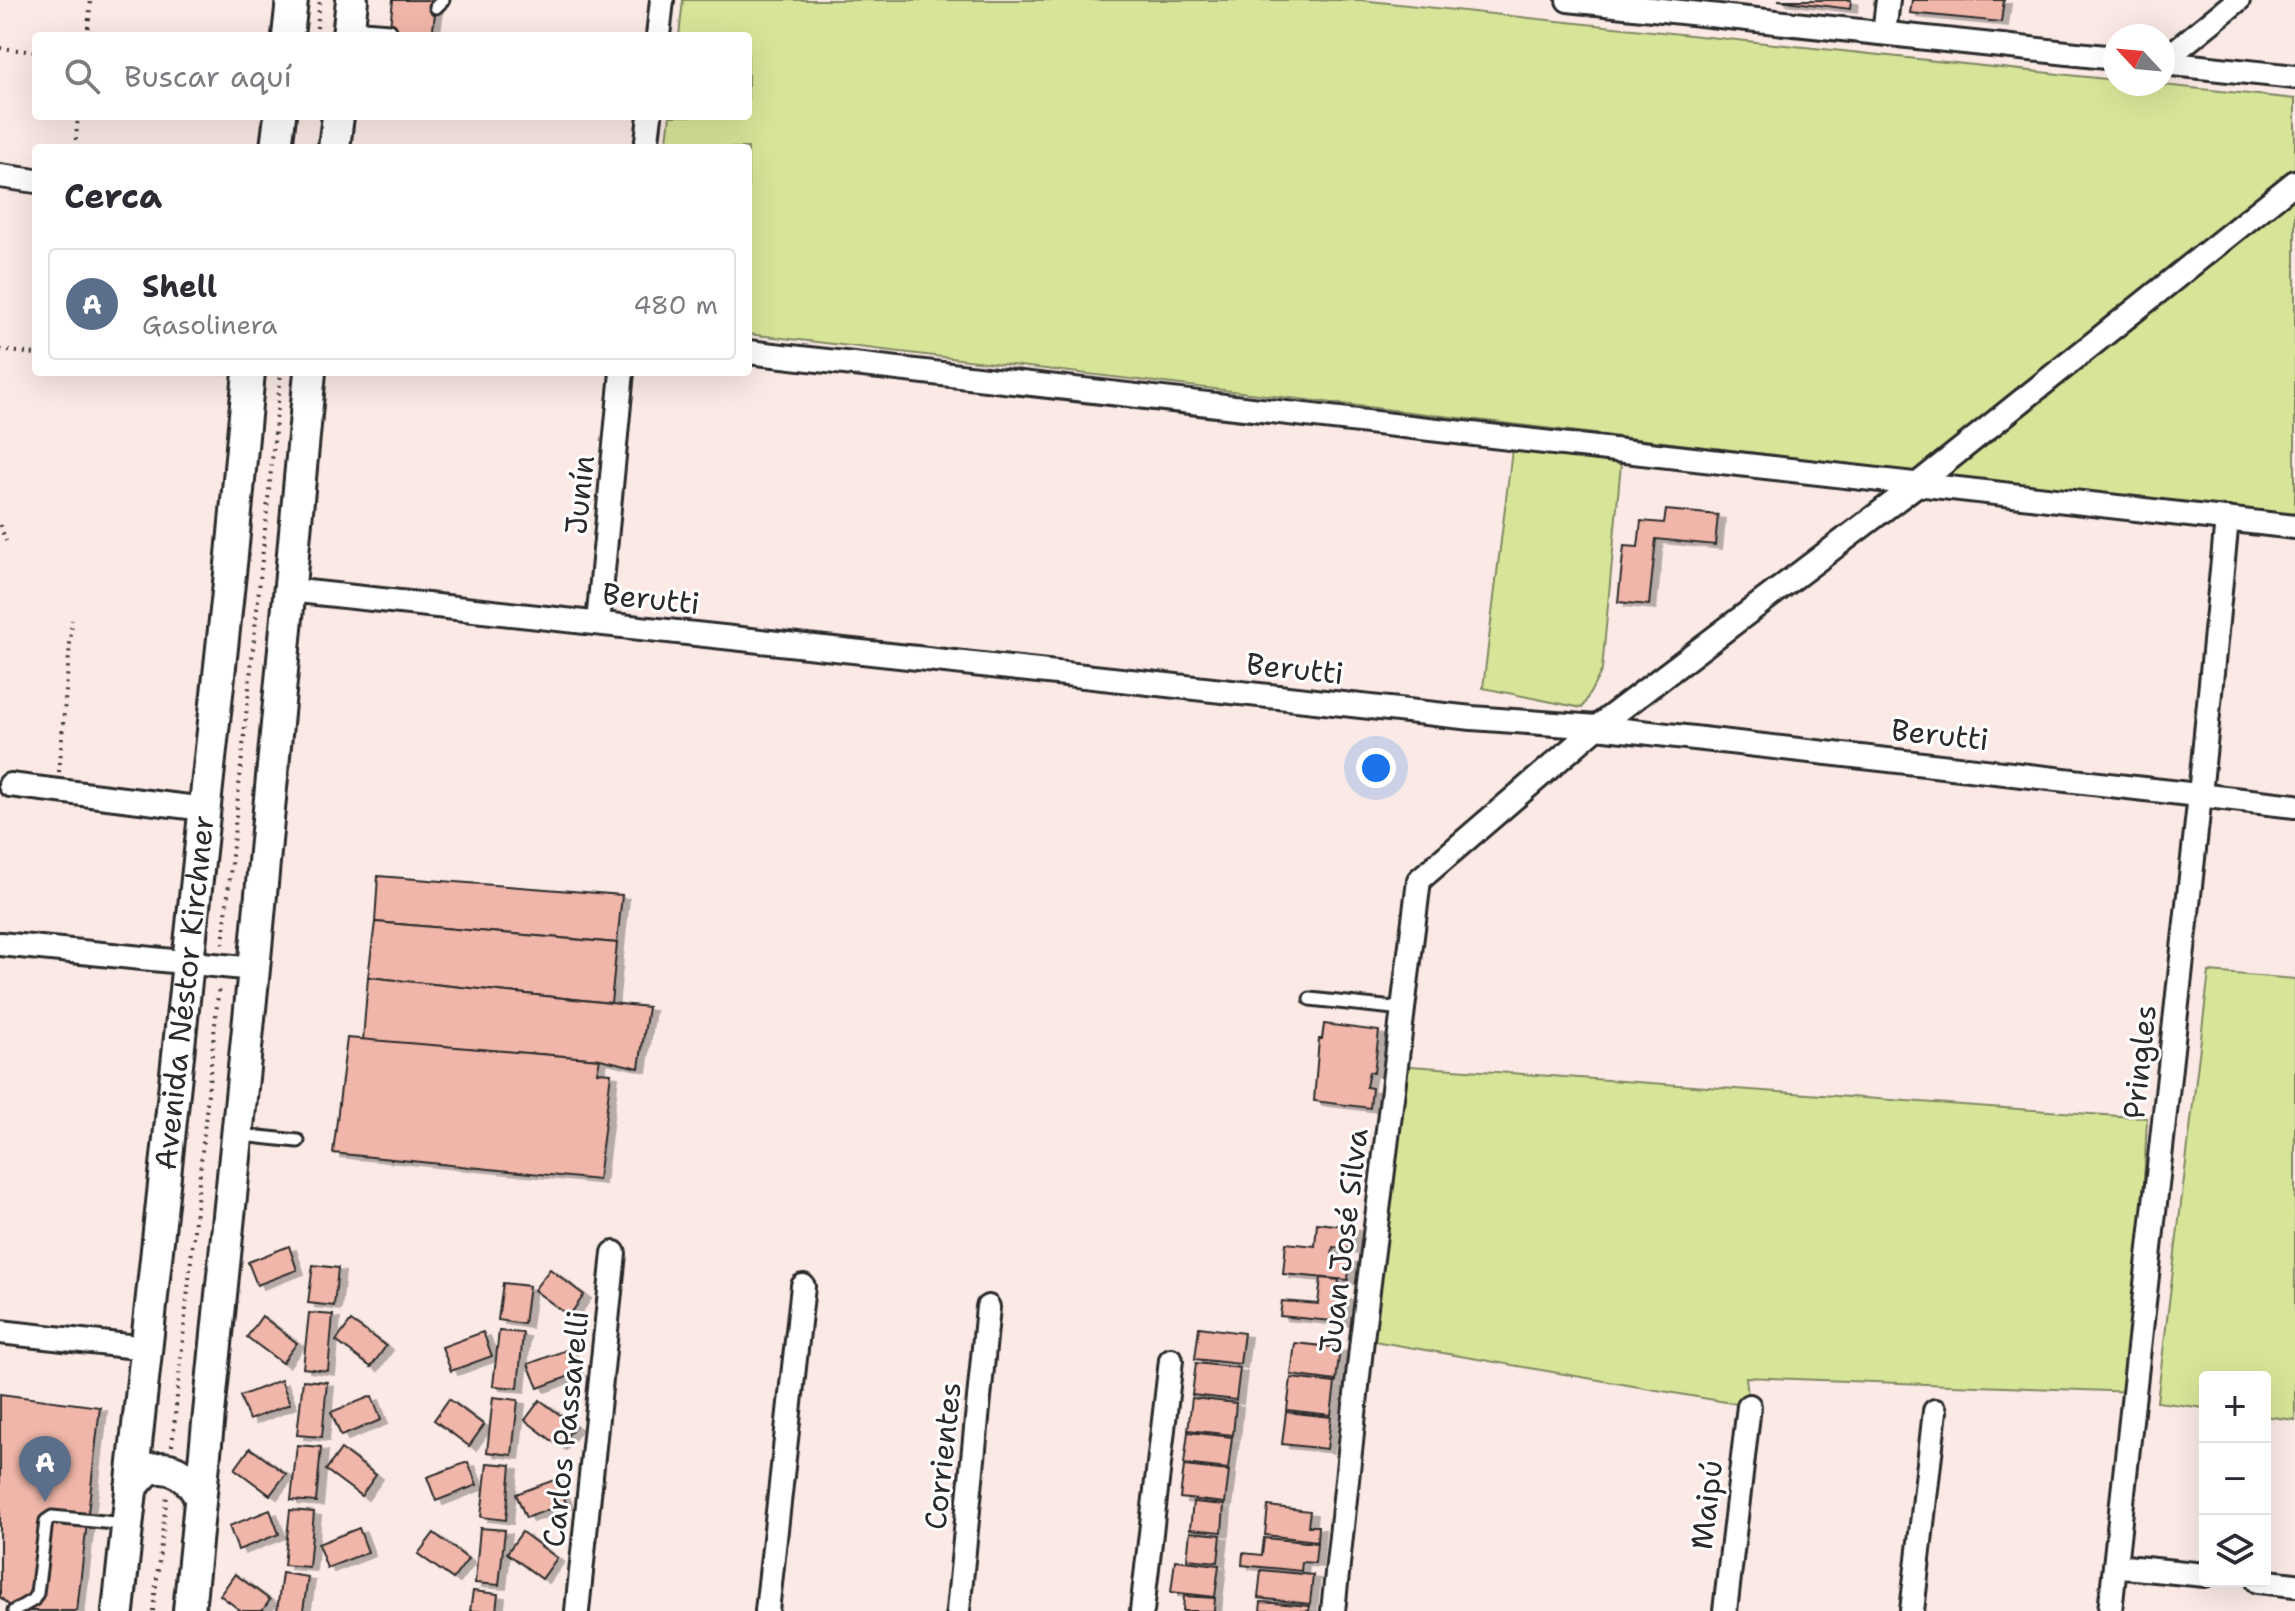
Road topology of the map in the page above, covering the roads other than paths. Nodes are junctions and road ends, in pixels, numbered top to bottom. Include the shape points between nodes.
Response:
1 (292, 0) edge
2 (662, 0) edge
3 (1568, 0) edge
4 (1888, 0) edge
5 (2238, 0) edge
6 (350, 21) edge
7 (390, 30) dead end
8 (288, 32) edge
9 (658, 32) edge
10 (1884, 33) junction
11 (2175, 52) edge
12 (2103, 57) edge
13 (2175, 63) edge
14 (2295, 77) edge
15 (280, 120) edge
16 (338, 120) edge
17 (650, 120) edge
18 (276, 144) edge
19 (334, 144) edge
20 (646, 144) edge
21 (0, 176) edge
22 (32, 180) edge
23 (2295, 182) edge
24 (752, 352) edge
25 (249, 376) edge
26 (310, 376) edge
27 (622, 376) edge
28 (1919, 483) junction
29 (2227, 519) junction
30 (2295, 527) edge
31 (289, 590) junction
32 (598, 623) junction
33 (1597, 727) junction
34 (10, 785) dead end
35 (2200, 795) junction
36 (2295, 806) edge
37 (205, 809) junction
38 (0, 944) edge
39 (189, 962) junction
40 (254, 969) junction
41 (1310, 999) dead end
42 (1403, 1009) junction
43 (236, 1134) junction
44 (298, 1141) dead end
45 (614, 1253) dead end
46 (803, 1286) dead end
47 (988, 1307) dead end
48 (0, 1332) edge
49 (146, 1348) junction
50 (1171, 1360) dead end
51 (1749, 1406) dead end
52 (1935, 1411) dead end
53 (131, 1488) junction
54 (200, 1497) junction
55 (126, 1524) junction
56 (2115, 1566) junction
57 (2199, 1574) edge
58 (2271, 1582) edge
59 (2295, 1585) edge
60 (14, 1611) edge
61 (118, 1611) edge
62 (189, 1611) edge
63 (577, 1611) edge
64 (767, 1611) edge
65 (958, 1611) edge
66 (1142, 1611) edge
67 (1333, 1611) edge
68 (1725, 1611) edge
69 (1912, 1611) edge
70 (2110, 1611) edge

1 - 8 main road
2 - 9 street
3 - 10 street
4 - 10 street
5 - 11 street
6 - 7 lane
10 - 12 street
13 - 14 street
15 - 18 main road
16 - 19 main road
17 - 20 street
21 - 22 street
23 - 28 street
24 - 28 street
25 - 37 main road, Avenida Néstor Kirchner
26 - 31 main road
27 - 32 street, Junín
28 - 29 street
28 - 33 street
29 - 30 street
29 - 35 street, Pringles
31 - 32 street, Berutti
31 - 40 main road
32 - 33 street, Berutti
33 - 35 street, Berutti
33 - 42 street, Juan José Silva via 1419,880
34 - 37 street
35 - 36 street, Berutti
35 - 56 street, Pringles
37 - 39 main road, Avenida Néstor Kirchner
38 - 39 street
39 - 40 street
39 - 49 main road, Avenida Néstor Kirchner
40 - 43 main road
41 - 42 lane
42 - 67 street, Juan José Silva
43 - 44 lane
43 - 54 main road
45 - 63 street, Carlos Passarelli
46 - 64 street
47 - 65 street, Corrientes
48 - 49 street
49 - 53 main road, Avenida Néstor Kirchner
50 - 66 street
51 - 68 street, Maipú
52 - 69 street
53 - 54 main road via 147,1470 170,1468 192,1483
53 - 55 main road, Avenida Néstor Kirchner
54 - 62 main road
55 - 60 lane via 52,1517 46,1521 37,1593
55 - 61 main road, Avenida Néstor Kirchner
56 - 57 street
56 - 70 street, Pringles
58 - 59 street

